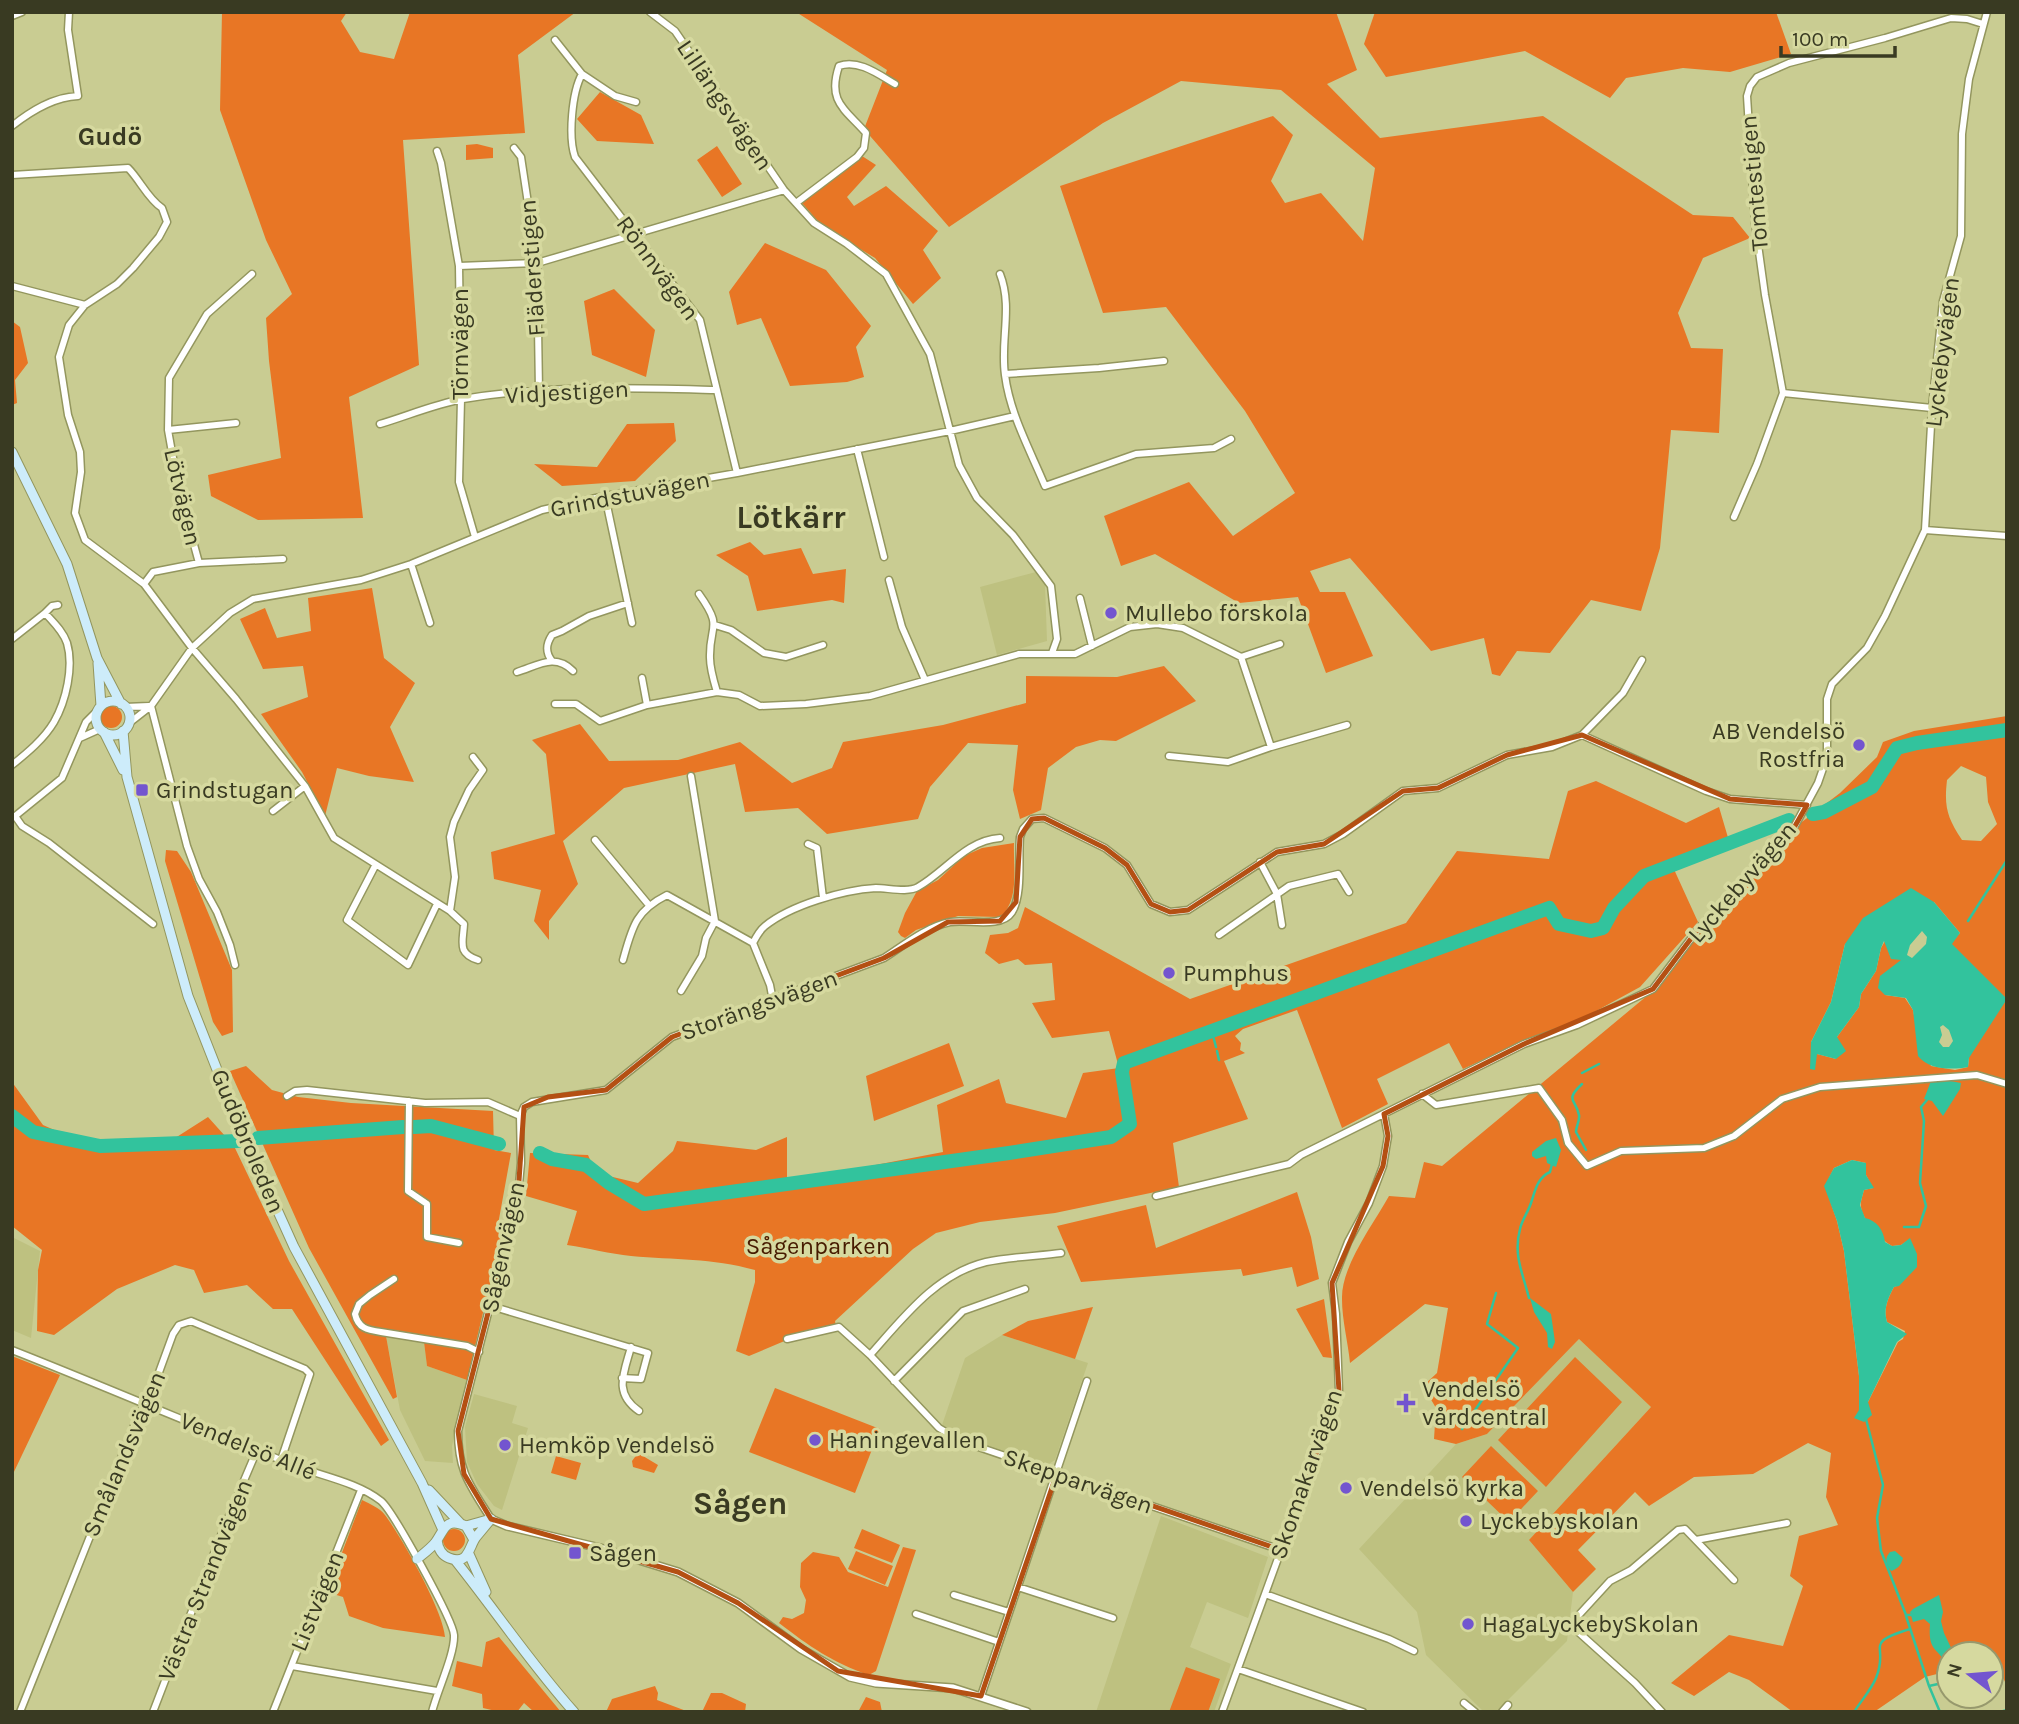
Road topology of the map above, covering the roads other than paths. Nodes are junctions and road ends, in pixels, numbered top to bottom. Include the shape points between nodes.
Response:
1 (22, 12) edge
2 (69, 12) edge
3 (650, 12) edge
4 (1987, 12) edge
5 (12, 16) edge
6 (1983, 24) junction
7 (555, 40) dead end
8 (582, 74) junction
9 (895, 84) dead end
10 (636, 102) dead end
11 (12, 126) edge
12 (514, 148) dead end
13 (436, 151) dead end
14 (12, 175) edge
15 (784, 190) junction
16 (796, 203) junction
17 (635, 234) junction
18 (537, 263) junction
19 (459, 266) junction
20 (252, 274) dead end
21 (1000, 274) dead end
22 (12, 286) edge
23 (85, 304) junction
24 (1164, 361) dead end
25 (1005, 374) junction
26 (717, 390) junction
27 (539, 391) junction
28 (1783, 393) junction
29 (461, 399) junction
30 (1932, 408) junction
31 (1015, 416) junction
32 (236, 423) dead end
33 (380, 424) dead end
34 (168, 430) junction
35 (950, 431) junction
36 (1231, 439) dead end
37 (857, 450) junction
38 (12, 452) edge
39 (737, 473) junction
40 (605, 496) junction
41 (1734, 517) dead end
42 (1925, 530) junction
43 (2007, 536) edge
44 (475, 537) junction
45 (884, 556) dead end
46 (283, 559) dead end
47 (199, 563) junction
48 (411, 564) junction
49 (889, 580) dead end
50 (144, 584) junction
51 (699, 594) dead end
52 (1080, 598) dead end
53 (628, 603) junction
54 (58, 605) dead end
55 (45, 613) junction
56 (632, 623) dead end
57 (430, 624) dead end
58 (715, 625) junction
59 (12, 639) edge
60 (1280, 644) dead end
61 (823, 645) dead end
62 (1092, 646) junction
63 (192, 648) junction
64 (1052, 653) junction
65 (1241, 657) junction
66 (97, 658) junction
67 (1642, 660) dead end
68 (552, 661) junction
69 (573, 671) dead end
70 (517, 672) dead end
71 (642, 678) dead end
72 (925, 680) junction
73 (717, 692) junction
74 (555, 704) dead end
75 (123, 705) junction
76 (647, 705) junction
77 (151, 706) junction
78 (99, 709) junction
79 (1347, 725) dead end
80 (125, 727) junction
81 (102, 731) junction
82 (1582, 735) junction
83 (78, 740) junction
84 (1271, 747) junction
85 (1169, 756) dead end
86 (473, 757) dead end
87 (12, 765) edge
88 (691, 776) dead end
89 (127, 777) junction
90 (305, 786) junction
91 (1807, 806) junction
92 (273, 811) dead end
93 (14, 817) edge
94 (1000, 838) dead end
95 (595, 841) dead end
96 (808, 844) dead end
97 (1260, 862) junction
98 (375, 866) junction
99 (1349, 892) dead end
100 (1277, 894) junction
101 (823, 898) junction
102 (437, 904) junction
103 (648, 904) junction
104 (450, 911) junction
105 (715, 921) junction
106 (153, 924) dead end
107 (1282, 925) dead end
108 (1219, 934) dead end
109 (753, 943) junction
110 (478, 960) dead end
111 (623, 960) dead end
112 (235, 965) dead end
113 (681, 991) dead end
114 (773, 1001) junction
115 (2007, 1084) edge
116 (1422, 1094) junction
117 (287, 1096) dead end
118 (409, 1101) junction
119 (1384, 1114) junction
120 (520, 1116) junction
121 (1156, 1196) dead end
122 (459, 1243) dead end
123 (1061, 1253) dead end
124 (394, 1279) dead end
125 (1025, 1289) dead end
126 (491, 1306) junction
127 (787, 1339) dead end
128 (631, 1348) junction
129 (12, 1350) edge
130 (479, 1352) junction
131 (870, 1355) junction
132 (622, 1378) junction
133 (894, 1381) junction
134 (1087, 1381) dead end
135 (145, 1405) junction
136 (639, 1411) dead end
137 (257, 1450) junction
138 (281, 1460) junction
139 (1057, 1474) junction
140 (422, 1483) junction
141 (361, 1490) junction
142 (491, 1519) junction
143 (1787, 1523) dead end
144 (464, 1525) junction
145 (442, 1528) junction
146 (474, 1540) junction
147 (1696, 1540) junction
148 (437, 1541) junction
149 (1281, 1550) junction
150 (442, 1553) junction
151 (469, 1554) junction
152 (417, 1559) junction
153 (455, 1560) junction
154 (1734, 1580) dead end
155 (1018, 1587) junction
156 (1265, 1594) junction
157 (954, 1595) dead end
158 (494, 1609) junction
159 (1009, 1612) junction
160 (916, 1614) dead end
161 (1114, 1618) dead end
162 (999, 1642) junction
163 (1414, 1651) dead end
164 (292, 1666) junction
165 (1238, 1669) junction
166 (437, 1691) junction
167 (981, 1696) junction
168 (1464, 1703) dead end
169 (1508, 1706) dead end
170 (1350, 1710) edge
171 (1657, 1710) edge
172 (20, 1712) edge
173 (153, 1712) edge
174 (273, 1712) edge
175 (432, 1712) edge
176 (574, 1712) edge
177 (1027, 1712) edge
178 (1222, 1712) edge
179 (1363, 1712) edge
180 (1475, 1712) edge
181 (1502, 1712) edge

1 - 5 street
2 - 11 street via 78,96 46,104
3 - 15 street, Lillängsvägen via 675,31
4 - 6 street, Lyckebyvägen
6 - 28 street, Tomtestigen via 1951,18 1789,63 1766,72 1750,86 1752,201
6 - 30 street, Lyckebyvägen via 1969,79 1962,134 1961,236 1943,301
7 - 8 street
8 - 10 street via 615,96
8 - 17 street, Rönnvägen via 576,84 572,148
9 - 16 street via 849,62 839,66 833,82 840,107 866,133 864,148
12 - 18 street, Fläderstigen via 521,157
13 - 19 street, Törnvägen
14 - 23 street via 128,168 162,208 167,222 159,237 117,284
15 - 16 street, Lillängsvägen
15 - 17 street
16 - 35 street, Lillängsvägen via 814,223 886,274 930,354
17 - 18 street
17 - 26 street, Rönnvägen via 700,320
18 - 19 street
18 - 27 street, Fläderstigen
19 - 29 street, Törnvägen
20 - 34 street, Lötvägen via 207,314 169,378
21 - 25 street via 1007,290
22 - 23 street
23 - 50 street via 69,325 59,357 68,415 80,452 82,472 75,513 85,540
24 - 25 street
25 - 31 street
26 - 27 street, Vidjestigen
26 - 39 street, Rönnvägen
27 - 29 street, Vidjestigen
28 - 30 street
28 - 41 street
29 - 33 street, Vidjestigen
29 - 44 street, Törnvägen via 458,482
30 - 42 street, Lyckebyvägen
31 - 35 street, Grindstuvägen
31 - 36 street via 1045,486 1136,454 1214,448
32 - 34 street, Lötvägen
34 - 47 street, Lötvägen
35 - 37 street, Grindstuvägen
35 - 64 street, Lillängsvägen via 958,465 977,498 1013,535 1051,586 1057,639
37 - 39 street, Grindstuvägen
37 - 45 street
38 - 66 main road via 67,564
39 - 40 street, Grindstuvägen
40 - 44 street, Grindstuvägen via 542,510
40 - 53 street
42 - 43 street
42 - 91 street, Lyckebyvägen via 1867,648 1832,684 1827,699 1827,757
44 - 48 street, Grindstuvägen
46 - 47 street
47 - 50 street via 153,572
48 - 57 street
48 - 63 street, Grindstuvägen via 361,580 253,599 229,613
49 - 72 street via 902,627
50 - 63 street
51 - 58 street
52 - 62 street
53 - 56 street
53 - 68 street via 552,635 546,647
54 - 55 street
55 - 59 street
55 - 87 street via 67,645 69,675 53,723
58 - 61 street via 731,630 764,653 786,657
58 - 73 street via 710,659
60 - 65 street
62 - 64 street via 1076,654
62 - 65 street via 1130,627 1157,624 1183,628
63 - 77 street, Grindstuvägen
63 - 90 street
64 - 72 street via 1019,654
65 - 84 street
66 - 75 main road
66 - 78 main road
67 - 82 street via 1623,693
68 - 69 street via 565,662
68 - 70 street
71 - 76 street
72 - 73 street via 870,696 806,704 760,706 739,695
73 - 76 street
74 - 76 street via 576,704 600,721
75 - 77 street
75 - 78 main road via 111,701
75 - 80 main road via 128,712
77 - 80 street, Grindstuvägen
77 - 112 street via 187,846
78 - 81 main road via 96,718
78 - 83 street
79 - 84 street
80 - 81 main road via 116,735
80 - 89 main road, Gudöbroleden
81 - 83 street via 89,732
81 - 89 main road, Gudöbroleden
82 - 91 street via 1730,799
82 - 97 street via 1552,747 1507,755 1438,788 1403,791 1324,844 1277,852
83 - 93 street via 62,778
84 - 85 street via 1227,762
86 - 104 street via 483,770 450,837 455,877
88 - 105 street
89 - 140 main road, Gudöbroleden via 188,996 237,1123 294,1247
90 - 92 street
90 - 98 street via 334,838
91 - 116 street, Lyckebyvägen via 1791,833 1699,928 1653,989
93 - 106 street
94 - 101 street via 962,853 916,889 855,890
95 - 103 street
96 - 101 street via 817,848
97 - 100 street
97 - 114 street, Storängsvägen via 1188,910 1170,912 1151,904 1127,865 1105,848 1044,818 1032,819 1020,837 1011,915 1000,921 948,922 884,958
98 - 102 street
98 - 102 street via 347,920 408,965
99 - 100 street via 1338,874 1289,886
100 - 107 street
100 - 108 street
101 - 109 street via 779,916 762,928
102 - 104 street
103 - 105 street via 667,895
103 - 111 street via 634,923
104 - 110 street via 464,924 463,950
105 - 109 street
105 - 113 street via 702,956
109 - 114 street
114 - 120 street, Storängsvägen via 672,1037 606,1090 532,1102
115 - 116 street via 1977,1075 1820,1087 1782,1099 1734,1136 1704,1148 1621,1151 1587,1166 1568,1143 1562,1120 1539,1088 1436,1105
116 - 119 street, Lyckebyvägen
117 - 118 street via 307,1090
118 - 120 street via 488,1102
118 - 122 street via 408,1191 427,1204 427,1237
119 - 121 street, Lyckebyvägen via 1289,1164
119 - 149 street, Skomakarvägen via 1388,1136 1383,1166 1332,1283 1339,1391
120 - 126 street, Sågenvägen via 518,1195
123 - 131 street via 985,1262 956,1273 931,1290
124 - 130 street via 359,1304 355,1314 359,1325
125 - 133 street via 963,1311
126 - 128 street, Sågenvägen
126 - 130 street, Sågenvägen
127 - 131 street, Skepparvägen via 839,1327
128 - 132 street
128 - 132 street via 648,1353 641,1379
129 - 135 street, Vendelsö Allé
130 - 142 street, Sågenvägen via 461,1418 458,1455
131 - 133 street, Skepparvägen
132 - 136 street via 627,1403
133 - 139 street, Skepparvägen via 939,1428 961,1441
134 - 139 street
135 - 137 street, Vendelsö Allé
135 - 138 street, Smålandsvägen via 173,1334 179,1325 191,1321 310,1374
135 - 172 street, Smålandsvägen
137 - 138 street, Vendelsö Allé
137 - 173 street, Västra Strandvägen
138 - 141 street, Vendelsö Allé
139 - 149 street, Skepparvägen
139 - 155 street
140 - 144 main road, Gudöbroleden
140 - 145 main road, Gudöbroleden
141 - 152 street, Vendelsö Allé via 382,1502
141 - 164 street, Listvägen
142 - 144 main road
142 - 146 main road
142 - 167 street via 678,1572 738,1603 801,1649 850,1677 954,1688
143 - 147 street
144 - 145 main road
144 - 146 main road
145 - 148 main road
146 - 151 main road
147 - 154 street
147 - 171 street via 1678,1530 1631,1570 1610,1581 1577,1617 1576,1630 1635,1683
148 - 150 main road
148 - 152 main road
149 - 156 street, Skomakarvägen
150 - 152 main road
150 - 153 main road
151 - 153 main road
151 - 158 main road
152 - 166 street, Vendelsö Allé via 451,1620 454,1636
153 - 158 main road
155 - 159 street
155 - 161 street
156 - 163 street
156 - 165 street, Skomakarvägen
157 - 159 street
158 - 176 main road via 526,1657
159 - 162 street
160 - 162 street
162 - 167 street
164 - 166 street
164 - 174 street, Listvägen
165 - 170 street
165 - 178 street, Skomakarvägen
166 - 175 street, Vendelsö Allé
167 - 177 street
168 - 180 street
169 - 181 street
170 - 179 street

